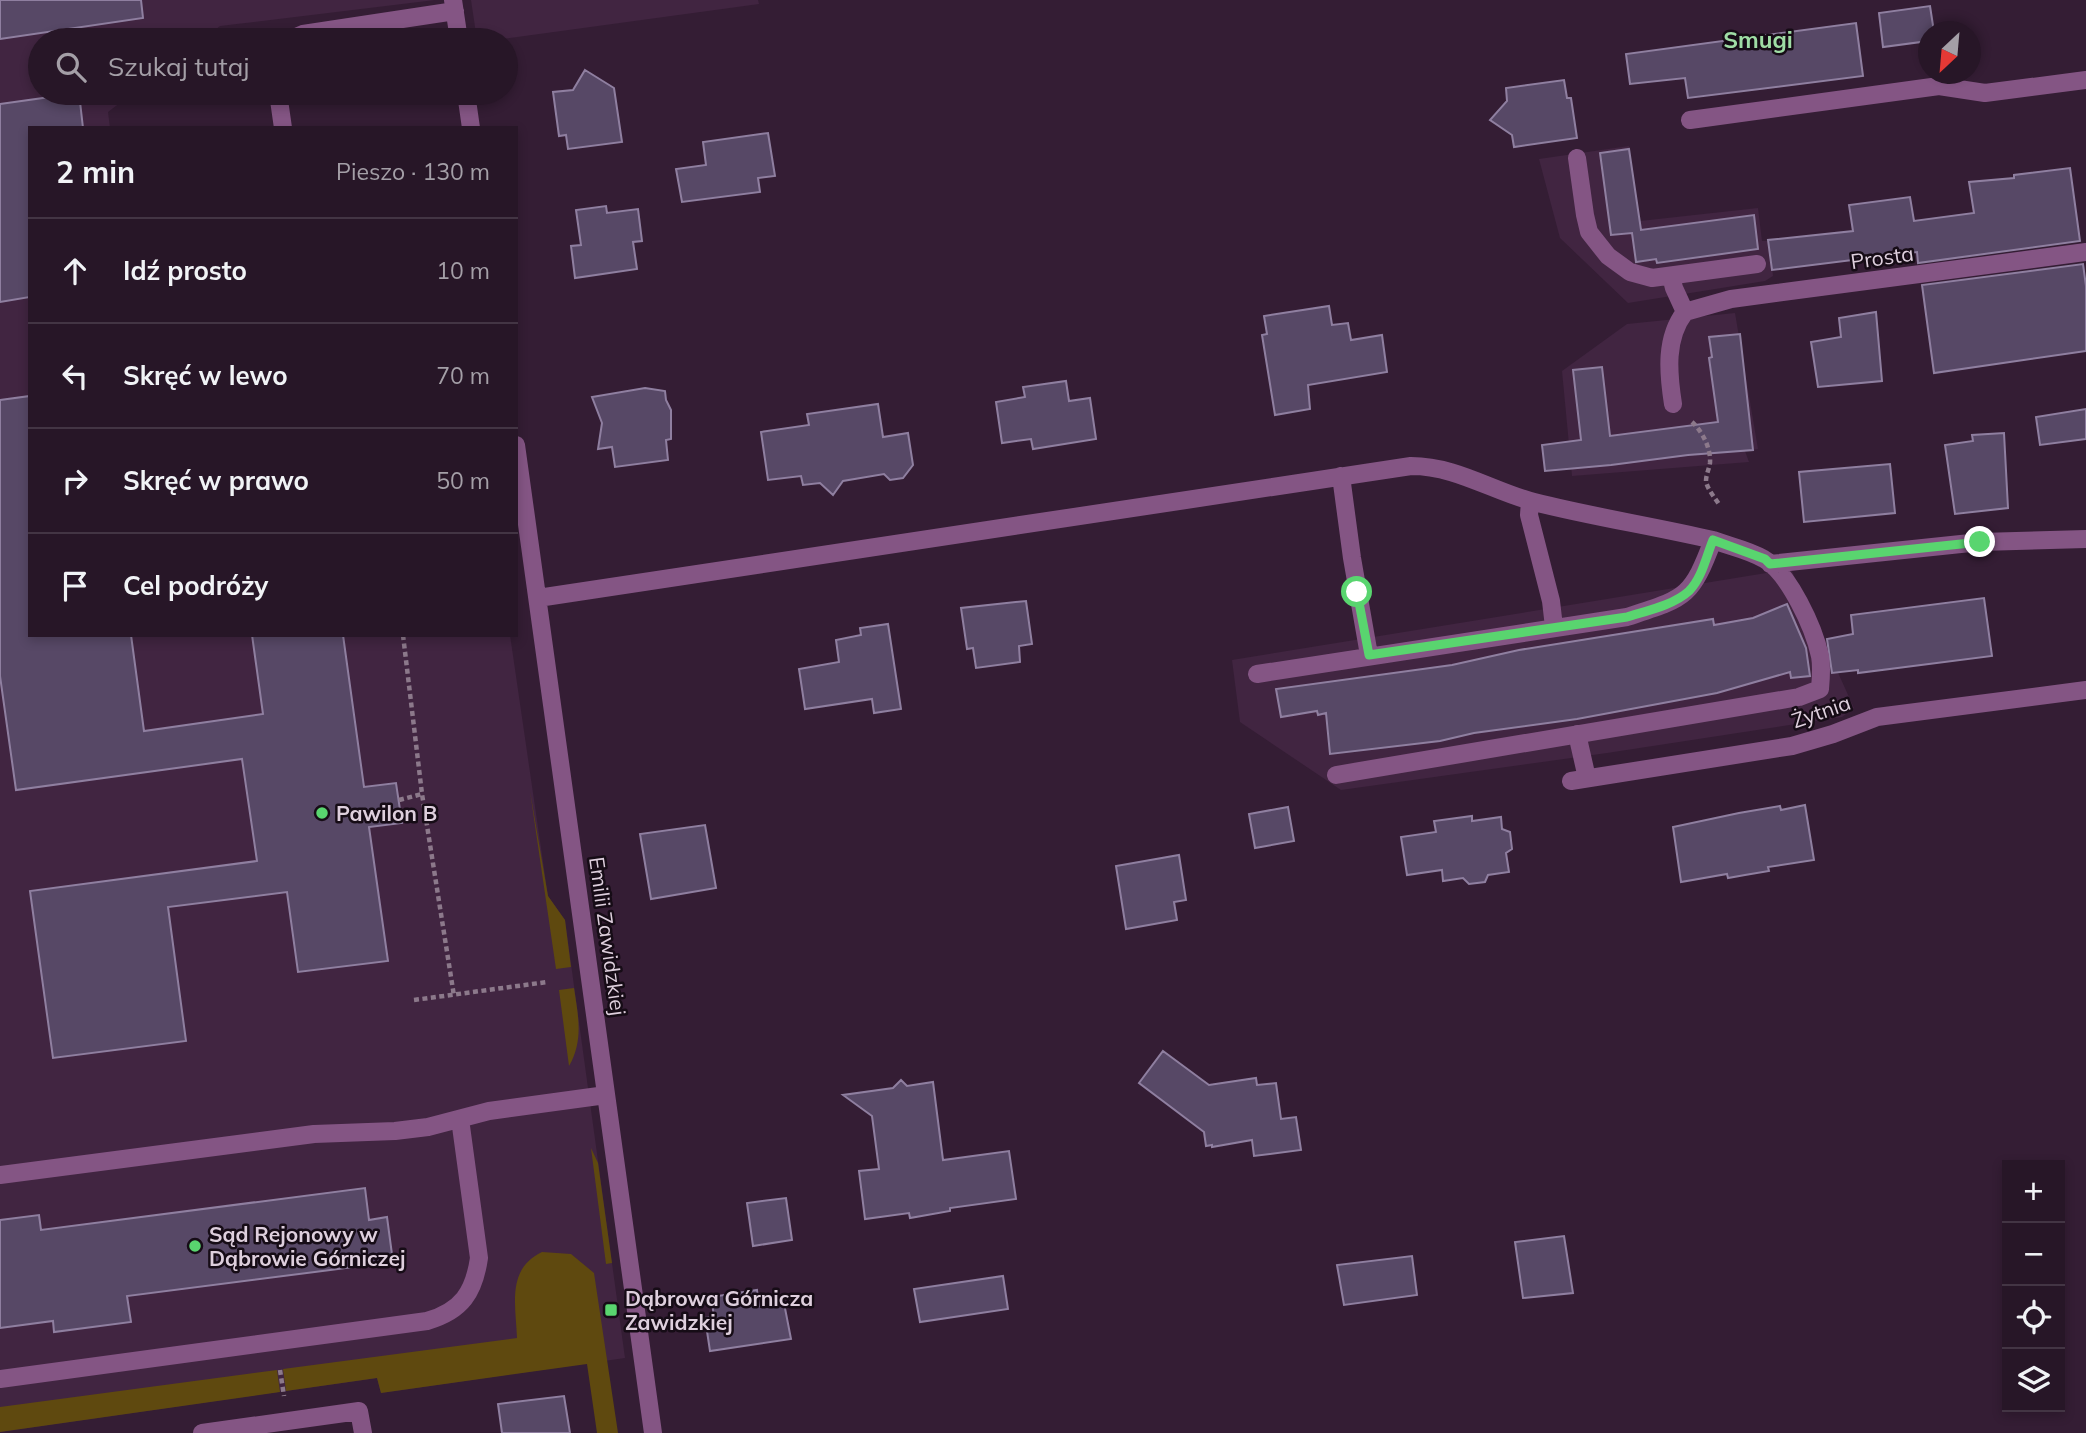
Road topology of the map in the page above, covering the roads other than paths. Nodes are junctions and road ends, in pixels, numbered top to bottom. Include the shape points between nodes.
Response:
1 (454, 6) edge
2 (335, 28) edge
3 (457, 28) edge
4 (2086, 80) edge
5 (280, 105) edge
6 (468, 105) edge
7 (1690, 120) dead end
8 (283, 126) edge
9 (471, 126) edge
10 (1577, 158) dead end
11 (2086, 252) edge
12 (1757, 264) dead end
13 (1671, 276) junction
14 (1685, 312) junction
15 (1673, 404) road end
16 (518, 459) edge
17 (1341, 476) junction
18 (1530, 501) junction
19 (2086, 539) edge
20 (1713, 540) junction
21 (1770, 564) junction
22 (538, 598) junction
23 (1554, 627) junction
24 (1369, 655) junction
25 (1257, 674) dead end
26 (2086, 690) edge
27 (1577, 734) junction
28 (1336, 775) dead end
29 (607, 1095) junction
30 (460, 1119) junction
31 (0, 1175) edge
32 (0, 1379) edge
33 (202, 1433) edge
34 (363, 1433) edge
35 (653, 1433) edge

1 - 2 street
1 - 3 street
4 - 7 street via 1985,93 1939,86
5 - 8 street
6 - 9 street
10 - 13 street via 1585,215 1595,242 1630,272 1652,278
11 - 14 street, Prosta via 1731,299
12 - 13 street
13 - 14 street
14 - 15 street via 1676,324 1669,353
16 - 22 street, Emilii Zawidzkiej
17 - 18 street via 1425,466
17 - 22 street
17 - 24 street
18 - 20 street
18 - 23 street via 1529,515
19 - 21 street via 1980,542
20 - 21 street
20 - 23 street via 1697,580 1680,597 1627,617
21 - 27 street via 1786,580 1809,627 1820,656 1819,689 1799,697
22 - 29 street, Emilii Zawidzkiej
23 - 24 street
24 - 25 street
26 - 27 street, Żytnia via 1877,717 1792,746 1579,780
27 - 28 street
29 - 30 street
29 - 35 street, Emilii Zawidzkiej
30 - 31 street via 428,1127 314,1134
30 - 32 street via 479,1258 469,1293 445,1316
33 - 34 street via 359,1411

